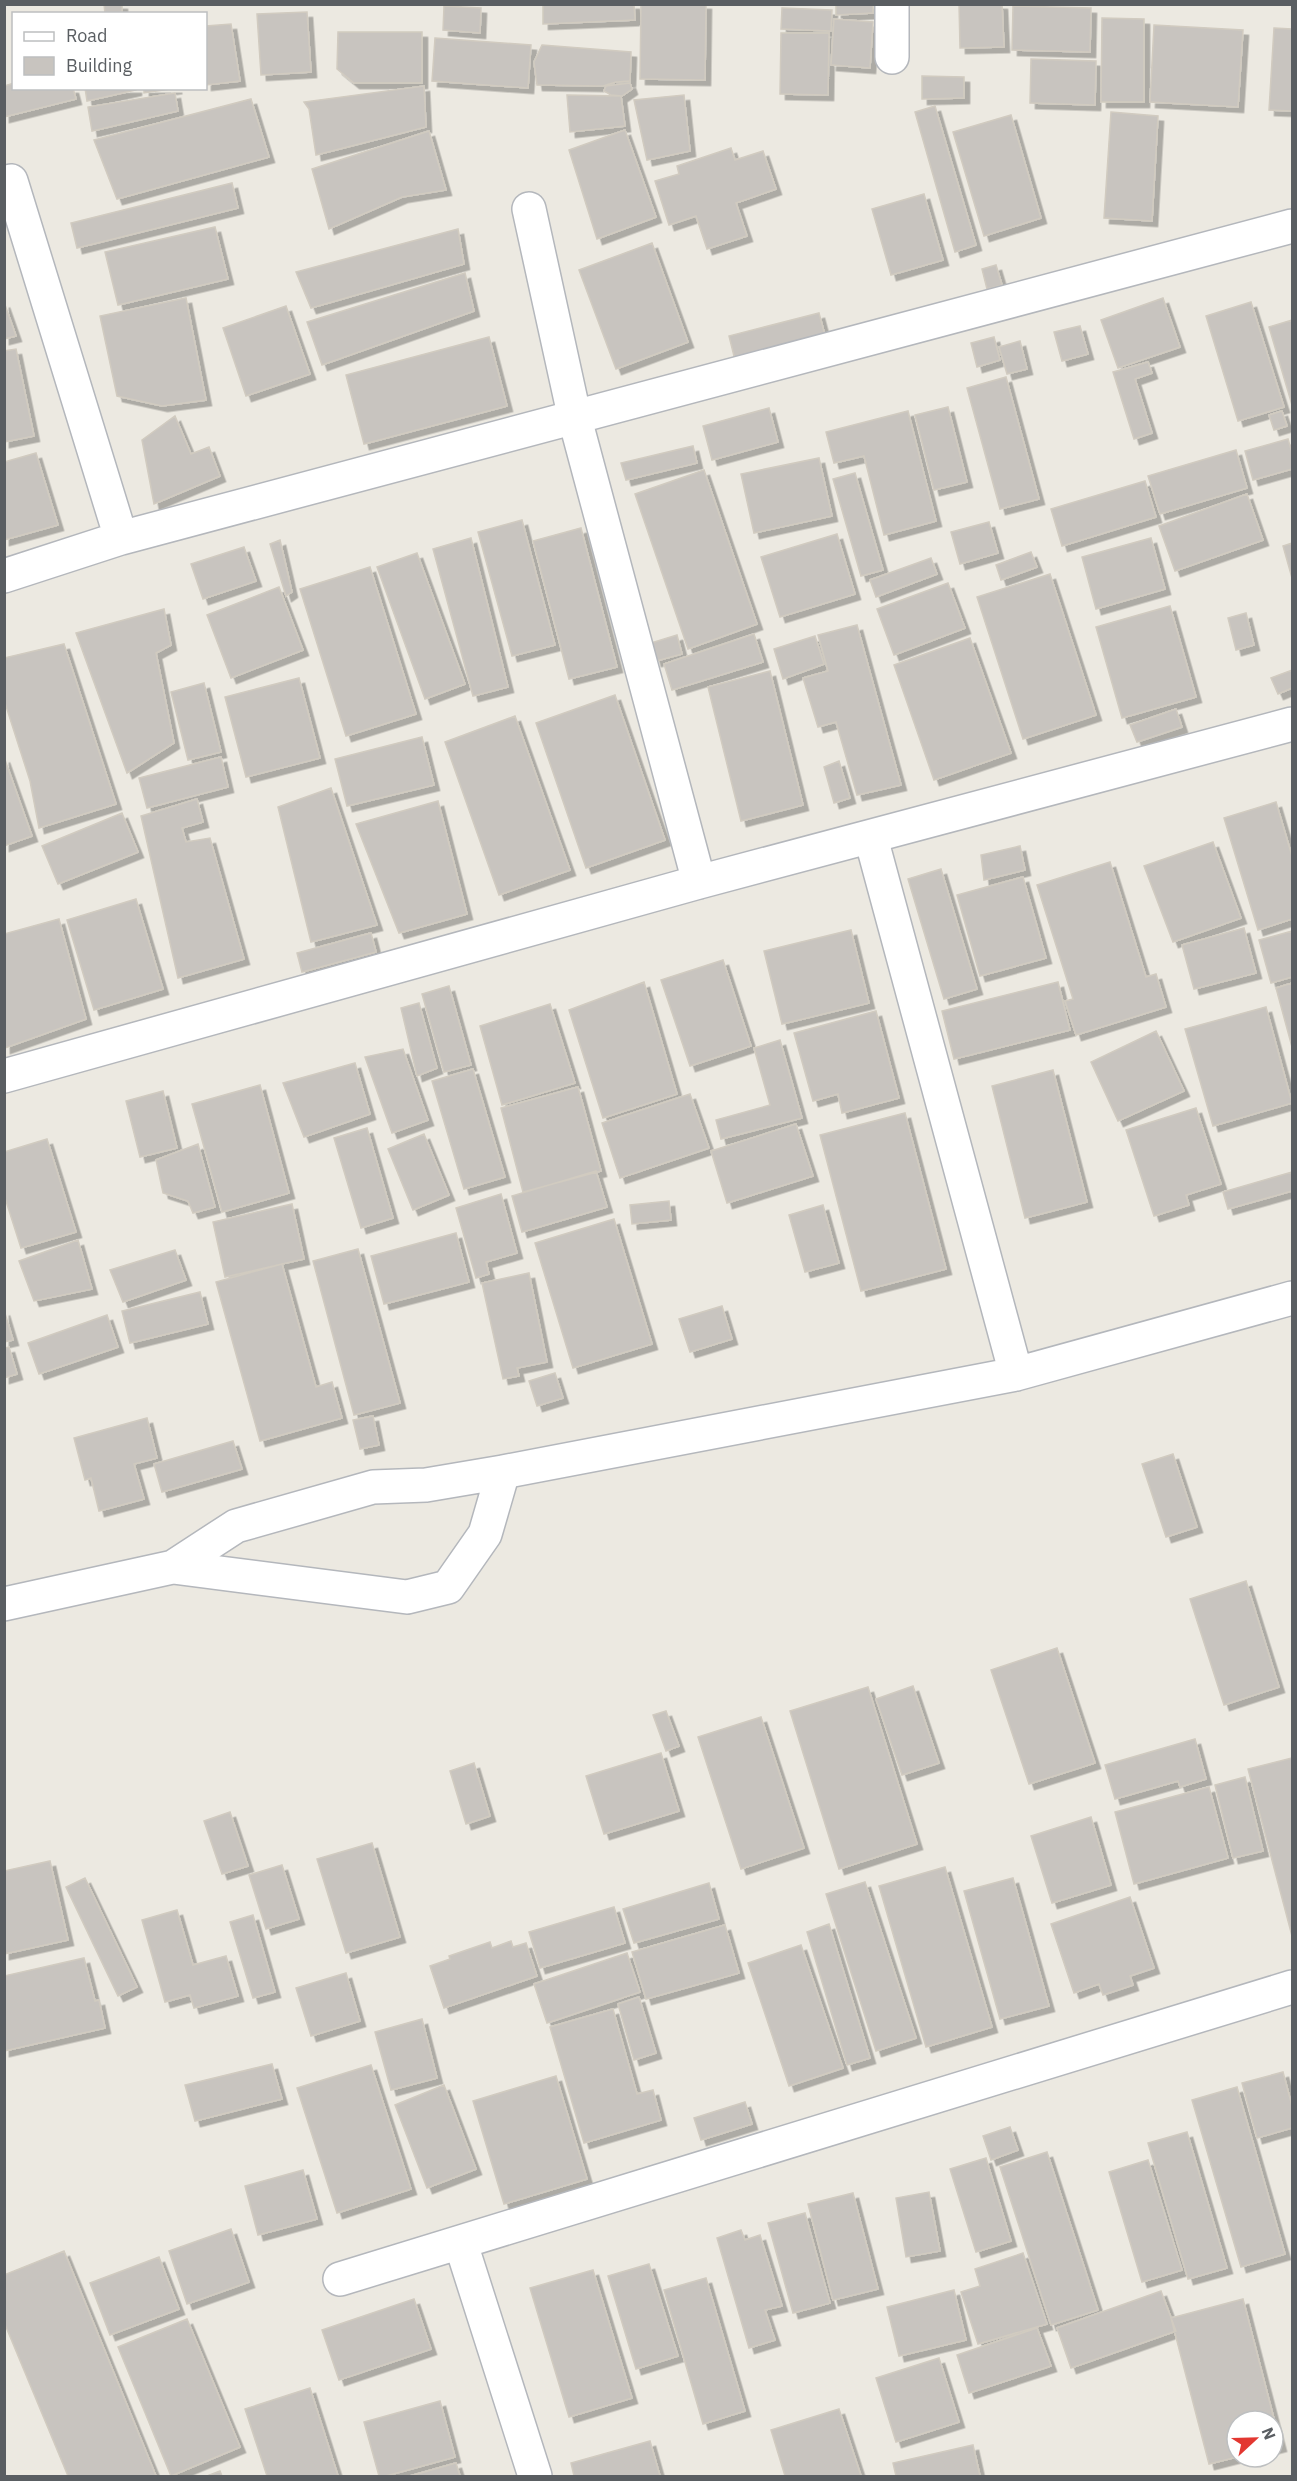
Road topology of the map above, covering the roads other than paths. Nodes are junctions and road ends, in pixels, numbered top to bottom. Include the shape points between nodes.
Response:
1 (892, 4) edge
2 (892, 57) dead end
3 (11, 181) dead end
4 (530, 209) dead end
5 (1293, 226) edge
6 (575, 419) junction
7 (121, 538) junction
8 (4, 576) edge
9 (1293, 724) edge
10 (871, 838) junction
11 (699, 882) junction
12 (4, 1076) edge
13 (1293, 1298) edge
14 (1016, 1374) junction
15 (503, 1472) junction
16 (173, 1567) junction
17 (4, 1604) edge
18 (1293, 1987) edge
19 (461, 2244) junction
20 (340, 2280) dead end
21 (535, 2476) edge

1 - 2 street
3 - 7 street
4 - 6 street
5 - 6 street
6 - 7 street
6 - 11 street
7 - 8 street
9 - 10 street
10 - 11 street
10 - 14 street
11 - 12 street
13 - 14 street
14 - 15 street
15 - 16 street via 426,1485 373,1487 236,1526
15 - 16 street via 484,1534 448,1587 407,1597
16 - 17 street
18 - 19 street
19 - 20 street
19 - 21 street

